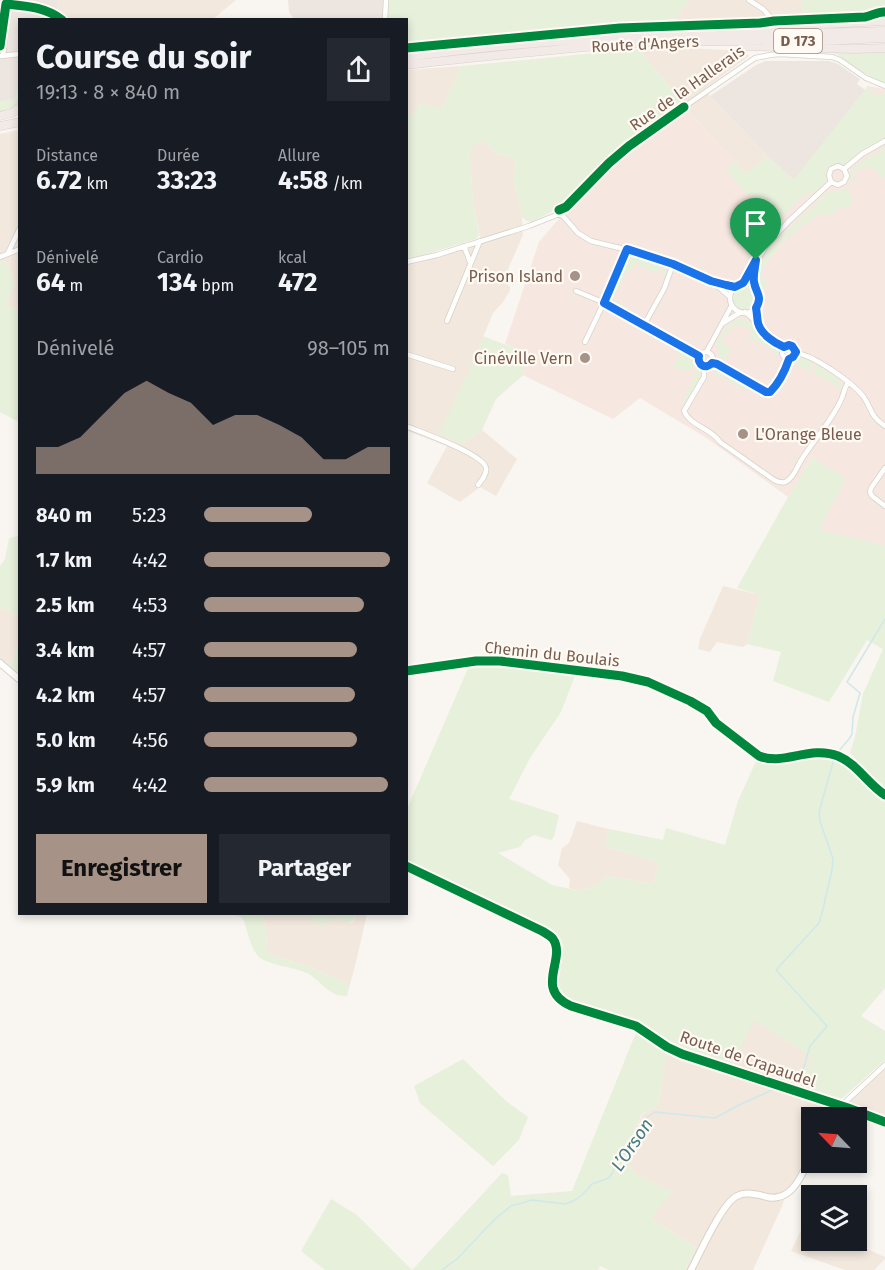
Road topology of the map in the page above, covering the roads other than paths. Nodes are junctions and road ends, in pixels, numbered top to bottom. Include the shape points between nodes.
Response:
1 (386, 0) edge
2 (749, 0) edge
3 (9, 2) edge
4 (885, 10) edge
5 (59, 18) edge
6 (385, 18) edge
7 (774, 21) junction
8 (885, 21) edge
9 (765, 22) dead end
10 (885, 31) edge
11 (668, 35) junction
12 (885, 38) edge
13 (711, 42) junction
14 (885, 48) edge
15 (18, 54) edge
16 (408, 55) edge
17 (1, 56) edge
18 (408, 65) edge
19 (885, 86) edge
20 (684, 107) dead end
21 (18, 108) edge
22 (18, 116) edge
23 (0, 118) edge
24 (18, 123) edge
25 (0, 126) edge
26 (885, 141) edge
27 (844, 169) junction
28 (831, 182) junction
29 (18, 232) edge
30 (480, 241) junction
31 (464, 246) junction
32 (627, 249) junction
33 (18, 250) edge
34 (8, 253) junction
35 (0, 257) edge
36 (756, 260) junction
37 (408, 261) edge
38 (470, 262) junction
39 (673, 264) junction
40 (711, 281) junction
41 (743, 283) junction
42 (735, 287) junction
43 (755, 287) junction
44 (576, 291) dead end
45 (730, 297) junction
46 (604, 303) junction
47 (732, 305) junction
48 (756, 308) junction
49 (743, 312) junction
50 (447, 321) dead end
51 (644, 325) junction
52 (721, 325) junction
53 (758, 326) junction
54 (585, 342) dead end
55 (784, 347) junction
56 (706, 351) junction
57 (796, 353) junction
58 (408, 355) edge
59 (699, 356) junction
60 (789, 359) junction
61 (712, 363) junction
62 (704, 366) junction
63 (453, 369) dead end
64 (848, 383) junction
65 (885, 426) edge
66 (408, 427) edge
67 (885, 468) edge
68 (478, 485) dead end
69 (885, 506) edge
70 (0, 663) edge
71 (408, 671) edge
72 (18, 678) edge
73 (885, 795) edge
74 (408, 867) edge
75 (885, 1065) edge
76 (840, 1106) junction
77 (837, 1107) edge
78 (885, 1122) edge
79 (802, 1173) edge
80 (691, 1270) edge

1 - 6 street
2 - 7 street
3 - 5 street
3 - 17 street
4 - 7 street via 865,17
7 - 9 street
8 - 11 highway via 675,31
10 - 11 highway, Route d'Angers / D 173
11 - 16 highway, Route d'Angers / D 173
12 - 13 highway, Route d'Angers / D 173
13 - 14 highway
13 - 18 highway, Route d'Angers / D 173 via 624,44
15 - 17 street
19 - 20 street, Rue de la Hallerais via 832,57 770,55 755,58
21 - 23 highway
22 - 23 highway
24 - 25 highway
26 - 27 street
27 - 28 street via 831,169
27 - 28 street via 844,182
28 - 36 street via 773,237
29 - 34 street
30 - 31 street
30 - 32 street via 556,214 586,239
30 - 38 street
31 - 37 street
31 - 38 street
32 - 39 street
32 - 46 street
33 - 34 street
34 - 35 street
36 - 41 street
36 - 43 street
38 - 50 street
39 - 40 street
39 - 51 street
40 - 42 street
40 - 45 street
41 - 42 street
41 - 43 street
42 - 45 street
43 - 48 street via 760,299
44 - 46 street
45 - 47 street
46 - 51 street
46 - 54 street
47 - 49 street
47 - 52 street
48 - 49 street
48 - 53 street
49 - 52 street
49 - 53 street
51 - 59 street
52 - 56 street
53 - 55 street
55 - 57 street via 792,346
55 - 60 street via 782,354
56 - 59 street
56 - 61 street via 713,356
57 - 60 street
57 - 64 street via 811,358
58 - 63 street
59 - 62 street via 698,361
60 - 61 street via 770,392
61 - 62 street
62 - 64 street via 704,377 684,411 686,417 781,483 792,477 842,399
64 - 65 street
66 - 68 street via 482,461 486,473
67 - 69 street via 870,492
70 - 72 street
71 - 73 street, Chemin du Boulais via 500,661 648,682 707,711 716,723 759,756 775,759 814,752 830,754 848,762
74 - 76 street, Route de Crapaudel via 542,931 553,940 557,950 552,981 563,1003 636,1026 682,1054
75 - 76 street
76 - 77 street
76 - 78 street
79 - 80 street via 795,1185 780,1197 748,1193 733,1199

